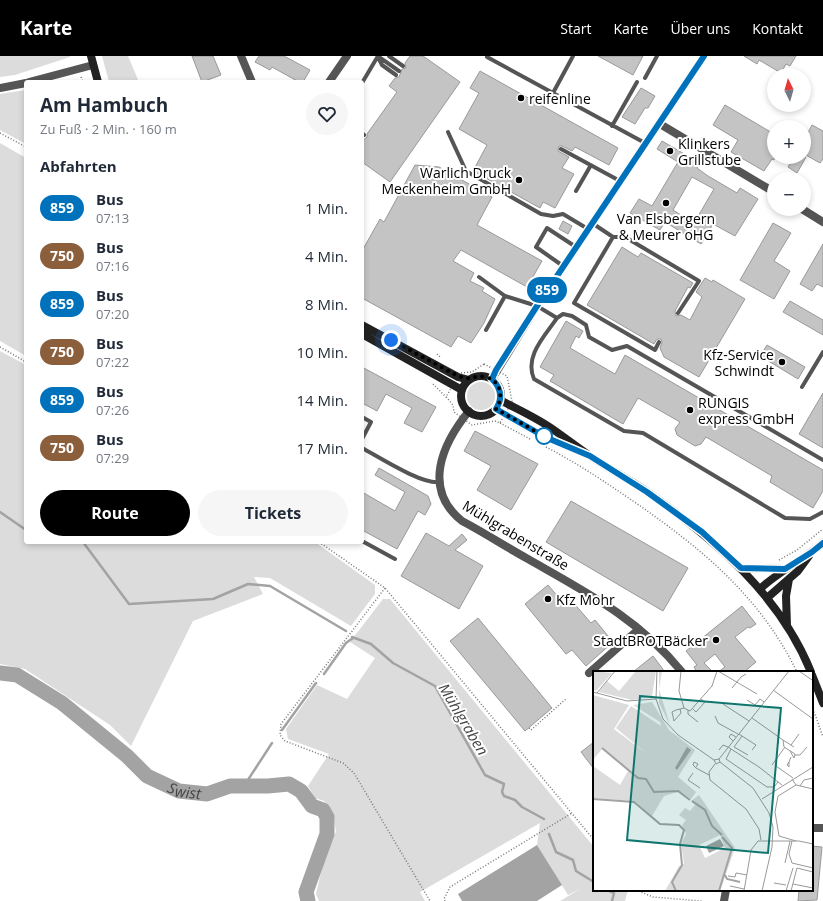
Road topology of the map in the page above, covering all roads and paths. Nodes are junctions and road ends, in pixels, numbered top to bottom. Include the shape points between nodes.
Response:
1 (91, 56) edge
2 (241, 56) edge
3 (347, 56) edge
4 (379, 56) edge
5 (389, 56) edge
6 (573, 56) edge
7 (657, 56) edge
8 (704, 56) edge
9 (487, 57) dead end
10 (93, 66) junction
11 (403, 66) dead end
12 (399, 71) dead end
13 (396, 76) dead end
14 (645, 78) dead end
15 (37, 80) edge
16 (97, 80) edge
17 (251, 80) edge
18 (330, 80) edge
19 (364, 80) edge
20 (637, 82) dead end
21 (24, 83) edge
22 (0, 88) edge
23 (553, 93) junction
24 (660, 124) junction
25 (612, 126) junction
26 (448, 132) dead end
27 (0, 133) edge
28 (645, 143) junction
29 (24, 146) edge
30 (561, 149) dead end
31 (591, 165) junction
32 (620, 182) junction
33 (767, 188) edge
34 (576, 190) dead end
35 (811, 215) edge
36 (823, 222) edge
37 (590, 226) junction
38 (613, 237) junction
39 (576, 247) junction
40 (563, 267) junction
41 (479, 277) dead end
42 (505, 296) junction
43 (537, 306) junction
44 (678, 313) dead end
45 (557, 318) junction
46 (364, 326) edge
47 (486, 330) dead end
48 (364, 335) edge
49 (659, 342) dead end
50 (0, 347) edge
51 (823, 352) edge
52 (24, 361) edge
53 (496, 370) junction
54 (458, 376) junction
55 (492, 379) junction
56 (469, 380) junction
57 (454, 385) junction
58 (802, 387) dead end
59 (462, 390) junction
60 (500, 400) junction
61 (510, 405) junction
62 (496, 409) junction
63 (469, 411) junction
64 (505, 414) junction
65 (364, 418) edge
66 (463, 419) junction
67 (500, 423) junction
68 (364, 435) edge
69 (534, 441) dead end
70 (540, 444) dead end
71 (364, 449) edge
72 (590, 456) junction
73 (823, 460) edge
74 (440, 482) junction
75 (823, 512) edge
76 (364, 542) edge
77 (823, 543) edge
78 (322, 544) edge
79 (812, 552) junction
80 (395, 559) dead end
81 (741, 568) junction
82 (785, 569) junction
83 (789, 579) junction
84 (385, 588) junction
85 (760, 590) junction
86 (767, 598) junction
87 (787, 626) junction
88 (639, 629) junction
89 (681, 671) edge
90 (796, 671) edge
91 (810, 671) edge
92 (589, 673) dead end
93 (813, 677) edge
94 (567, 698) dead end
95 (823, 702) edge
96 (813, 709) edge
97 (529, 728) dead end
98 (823, 737) edge
99 (572, 813) junction
100 (593, 839) edge
101 (639, 891) edge
102 (726, 891) edge
103 (430, 901) edge
104 (445, 901) edge
105 (702, 901) edge
106 (724, 901) edge

1 - 10 main road
2 - 17 street
3 - 18 street
4 - 12 lane
4 - 13 lane via 382,65
4 - 19 lane
5 - 11 lane
6 - 23 lane
7 - 14 lane
8 - 24 street
9 - 23 lane
10 - 15 street
10 - 16 main road
20 - 25 lane
21 - 22 street
23 - 25 lane
24 - 28 street
24 - 33 street
25 - 28 lane
26 - 37 lane via 466,171 541,214 563,214
27 - 29 path
28 - 32 street
30 - 31 lane
31 - 32 lane
31 - 34 lane
32 - 37 street
35 - 36 street
37 - 38 lane
37 - 39 street
38 - 44 lane via 625,237 699,281
38 - 49 lane via 574,303 655,350
39 - 40 street
39 - 40 lane via 547,228 536,247
40 - 43 street
41 - 42 lane
42 - 43 lane
42 - 47 lane
43 - 45 lane
43 - 53 street
45 - 73 lane via 563,314 582,321 586,325 589,337 612,350 627,346
45 - 75 lane via 532,356 530,370 534,379 624,431 643,433 785,518 810,519
46 - 54 main road
48 - 57 main road
50 - 52 path
51 - 58 lane
53 - 54 path via 484,364 472,372 460,373
53 - 55 street
53 - 61 path via 507,376 512,401
54 - 56 main road
54 - 57 path
55 - 56 main road via 480,376
55 - 60 main road via 499,388
56 - 59 main road
57 - 59 main road
57 - 66 path via 446,397 453,405 454,412
59 - 63 main road via 462,402
60 - 61 main road
60 - 62 main road
61 - 64 path
61 - 72 main road via 550,427
62 - 63 main road via 486,415
62 - 64 main road
63 - 66 street, Mühlgrabenstraße
64 - 67 path
64 - 72 main road via 545,437
65 - 68 lane via 371,422
66 - 67 path via 472,425 495,421
66 - 74 street, Mühlgrabenstraße via 444,453 440,464
67 - 69 path
70 - 90 path via 571,460 630,499 675,530 721,568 760,613
71 - 74 lane via 432,483
72 - 81 main road via 647,492 702,532
74 - 88 street, Mühlgrabenstraße via 442,495 450,510 462,521 607,604
76 - 80 lane
77 - 79 main road
78 - 84 path
79 - 82 main road
79 - 83 main road
81 - 82 main road
81 - 85 main road
82 - 85 main road
83 - 86 main road
83 - 87 main road via 786,596
84 - 99 path
84 - 103 path via 282,724 280,734 285,741 343,763 354,773
85 - 86 main road
86 - 87 main road
87 - 91 main road
88 - 89 street, Mühlgrabenstraße
88 - 92 street
93 - 95 main road
94 - 97 path via 531,730
96 - 98 path
99 - 100 path
99 - 104 path via 450,886
101 - 105 path via 653,896
102 - 106 street

